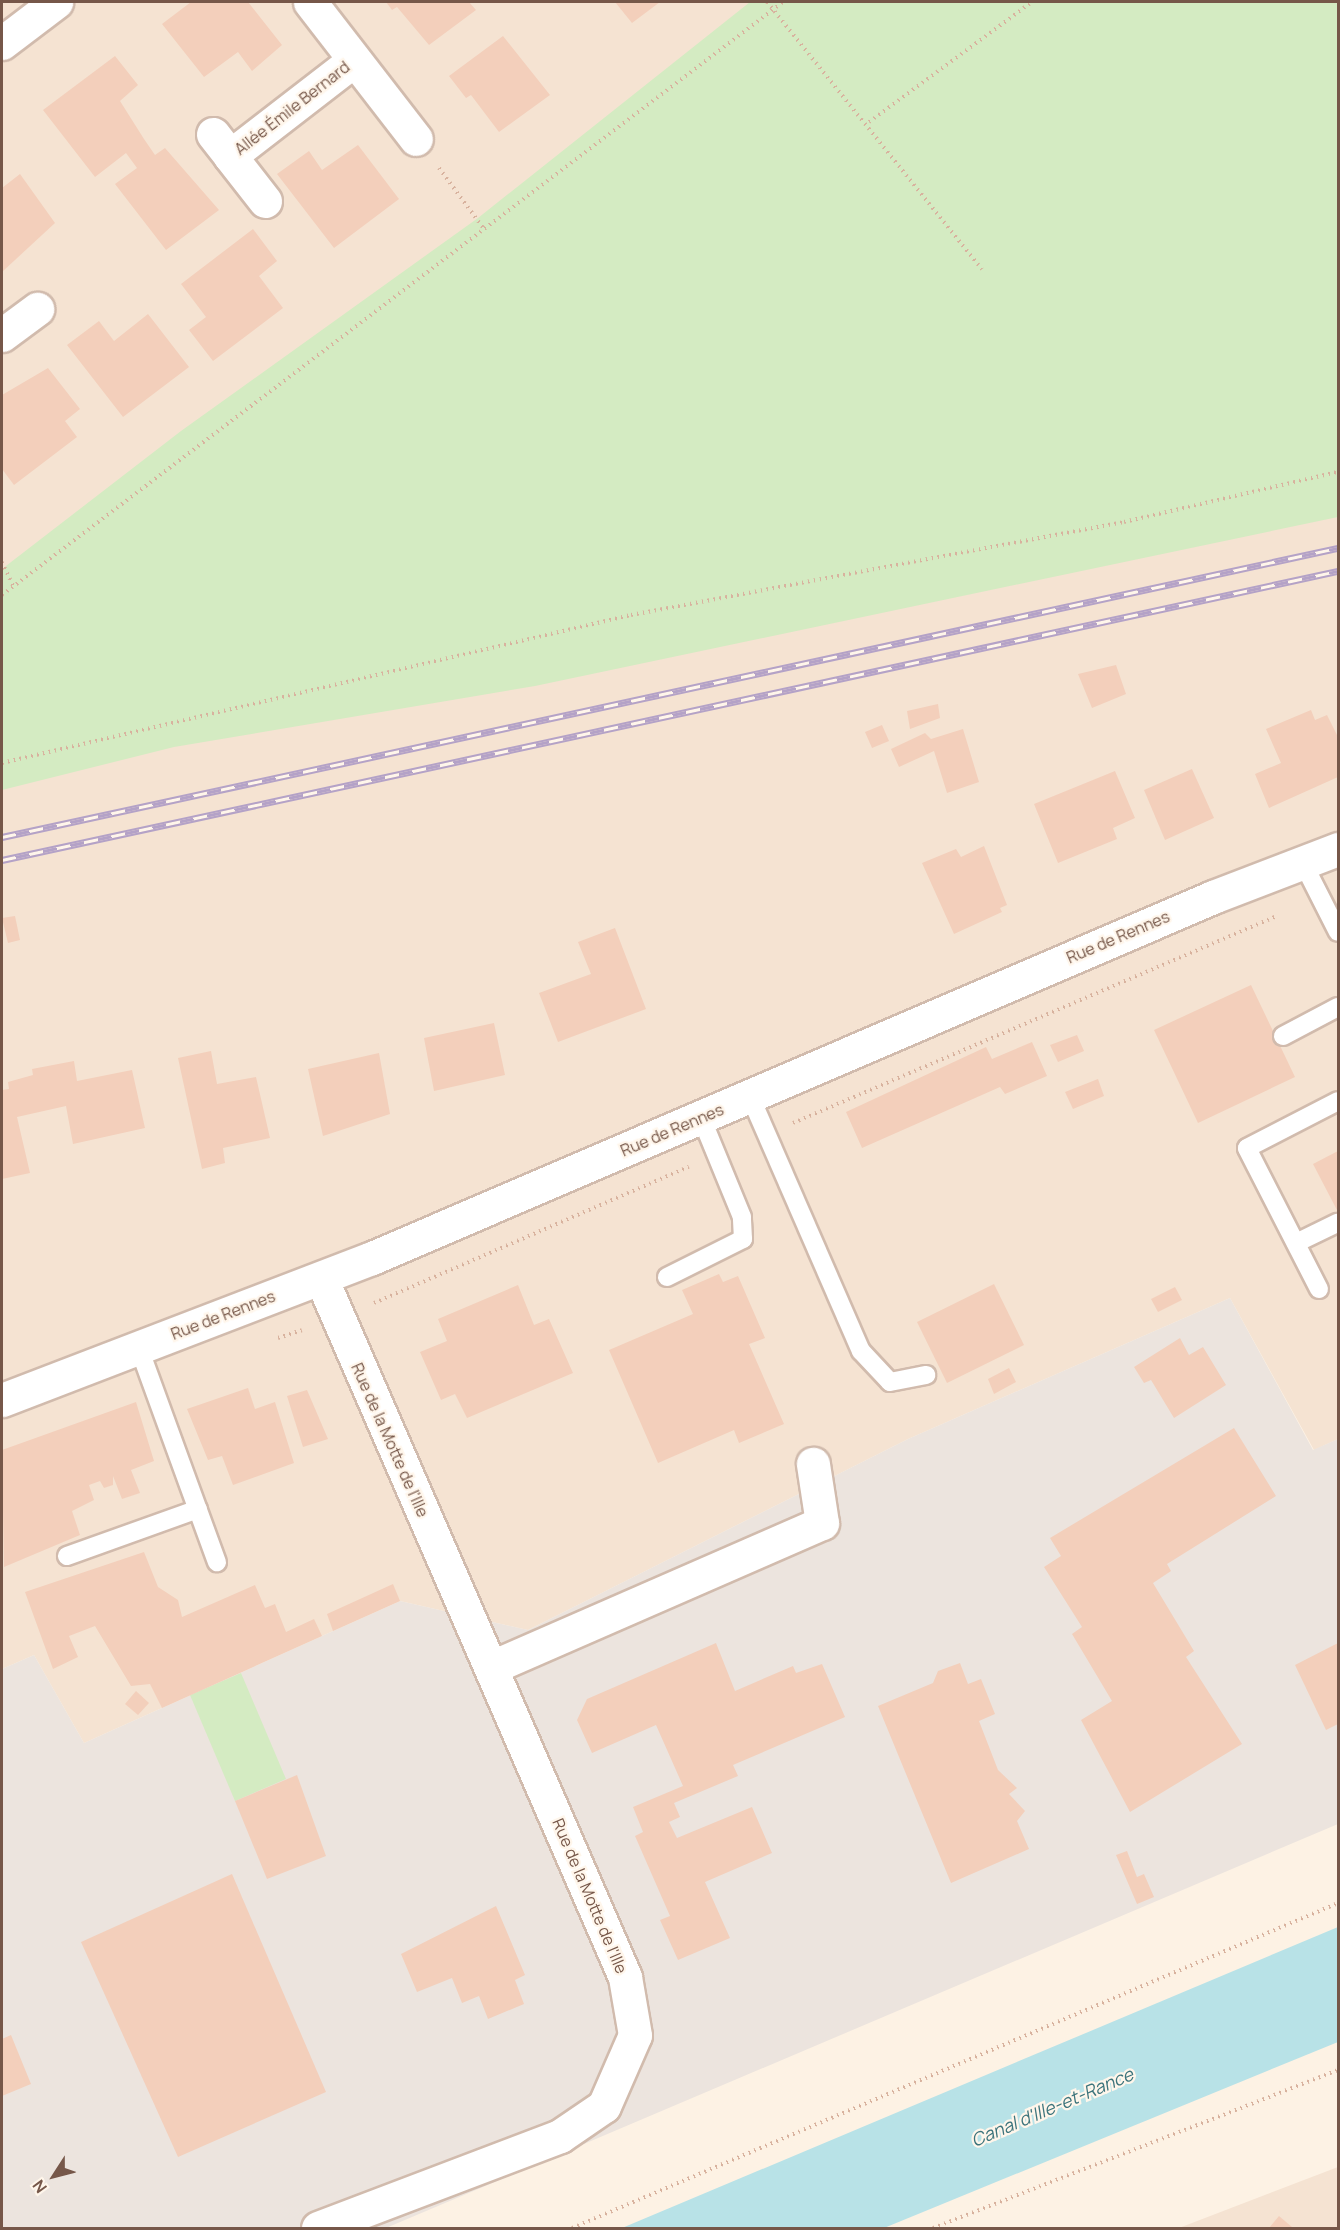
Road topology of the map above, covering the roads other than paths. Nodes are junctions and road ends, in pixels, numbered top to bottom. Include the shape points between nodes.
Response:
1 (56, 2) edge
2 (310, 2) edge
3 (2, 43) edge
4 (354, 60) junction
5 (416, 139) road end
6 (265, 201) dead end
7 (37, 309) dead end
8 (2, 335) edge
9 (1338, 849) edge
10 (1303, 862) junction
11 (1338, 932) edge
12 (1338, 1007) edge
13 (1283, 1036) dead end
14 (750, 1096) junction
15 (1338, 1101) edge
16 (701, 1117) junction
17 (1337, 1223) dead end
18 (1296, 1244) junction
19 (667, 1277) dead end
20 (321, 1278) junction
21 (1319, 1289) dead end
22 (139, 1348) junction
23 (926, 1375) dead end
24 (2, 1400) edge
25 (813, 1464) dead end
26 (198, 1509) junction
27 (67, 1556) dead end
28 (217, 1562) dead end
29 (492, 1667) junction
30 (318, 2229) edge

1 - 3 street
2 - 4 street, Allée Émile Bernard
4 - 5 street, Allée Émile Bernard
4 - 6 street, Allée Émile Bernard via 222,145
7 - 8 street
9 - 10 street, Rue de Rennes
10 - 11 lane
10 - 14 street, Rue de Rennes
12 - 13 lane
14 - 16 street, Rue de Rennes
14 - 23 lane via 861,1351 890,1382
15 - 18 lane via 1247,1148
16 - 19 lane via 742,1217 743,1239
16 - 20 street, Rue de Rennes
17 - 18 lane
18 - 21 lane
20 - 22 street, Rue de Rennes
20 - 29 street, Rue de la Motte de l'Ille
22 - 24 street, Rue de Rennes
22 - 26 lane
25 - 29 street via 822,1524
26 - 27 lane
26 - 28 lane
29 - 30 street, Rue de la Motte de l'Ille via 625,1977 635,2035 604,2106 560,2136

